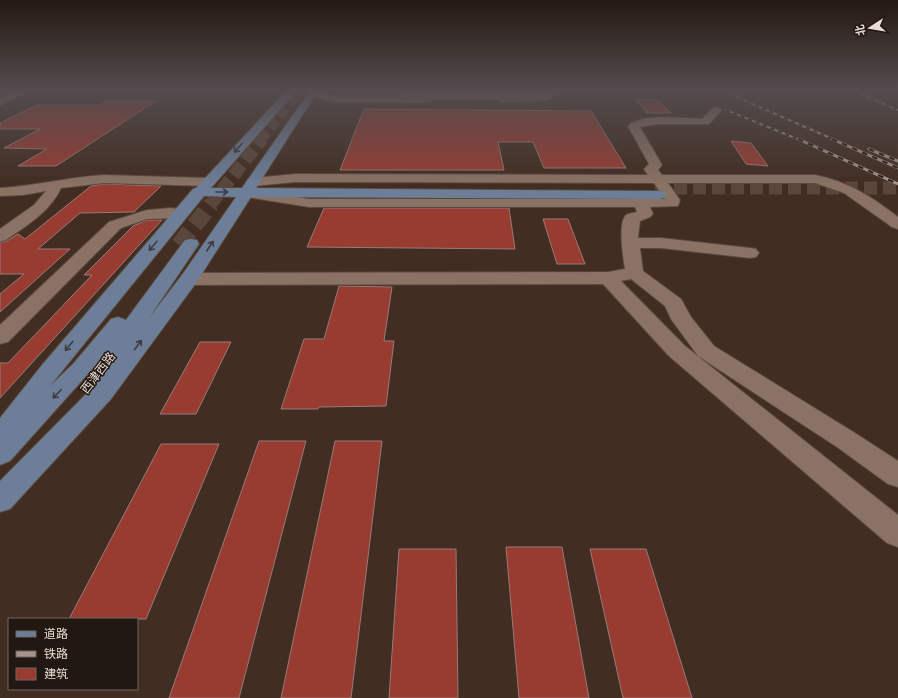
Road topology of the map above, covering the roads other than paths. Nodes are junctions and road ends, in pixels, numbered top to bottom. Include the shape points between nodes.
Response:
1 (263, 122) tunnel mouth
2 (289, 122) edge
3 (705, 122) edge
4 (0, 182) edge
5 (56, 185) junction
6 (203, 187) junction
7 (249, 187) junction
8 (657, 187) junction
9 (0, 192) edge
10 (0, 200) edge
11 (641, 202) junction
12 (181, 213) junction
13 (898, 224) edge
14 (0, 237) edge
15 (631, 243) junction
16 (750, 253) dead end
17 (634, 273) junction
18 (189, 278) junction
19 (608, 278) junction
20 (0, 337) edge
21 (0, 437) edge
22 (0, 454) edge
23 (898, 476) edge
24 (0, 499) edge
25 (898, 533) edge

1 -> 6 main road
2 - 7 main road, 西津西路
3 - 8 street via 646,122 634,126 656,165 650,169
4 - 5 street
5 - 6 street via 104,179
5 - 9 street
5 - 10 street via 24,196
5 - 14 street via 54,192 37,210
6 - 7 main road
6 - 12 main road
7 - 8 main road
7 - 11 street via 309,202
18 -> 7 main road, 西津西路
8 - 11 street via 673,200 673,203
8 - 13 street via 820,180 837,185 857,196
11 - 15 street via 645,214 632,218
12 - 20 street via 156,212 135,216 115,225
12 -> 21 main road via 50,370
15 - 16 street via 661,243
15 - 17 street
17 - 19 street
17 - 23 street via 674,303 682,319 706,351
18 - 19 street
24 -> 18 main road, 西津西路 via 102,393
19 - 25 street via 677,352
24 -> 22 main road, 西津西路 via 101,370 185,244 81,369

